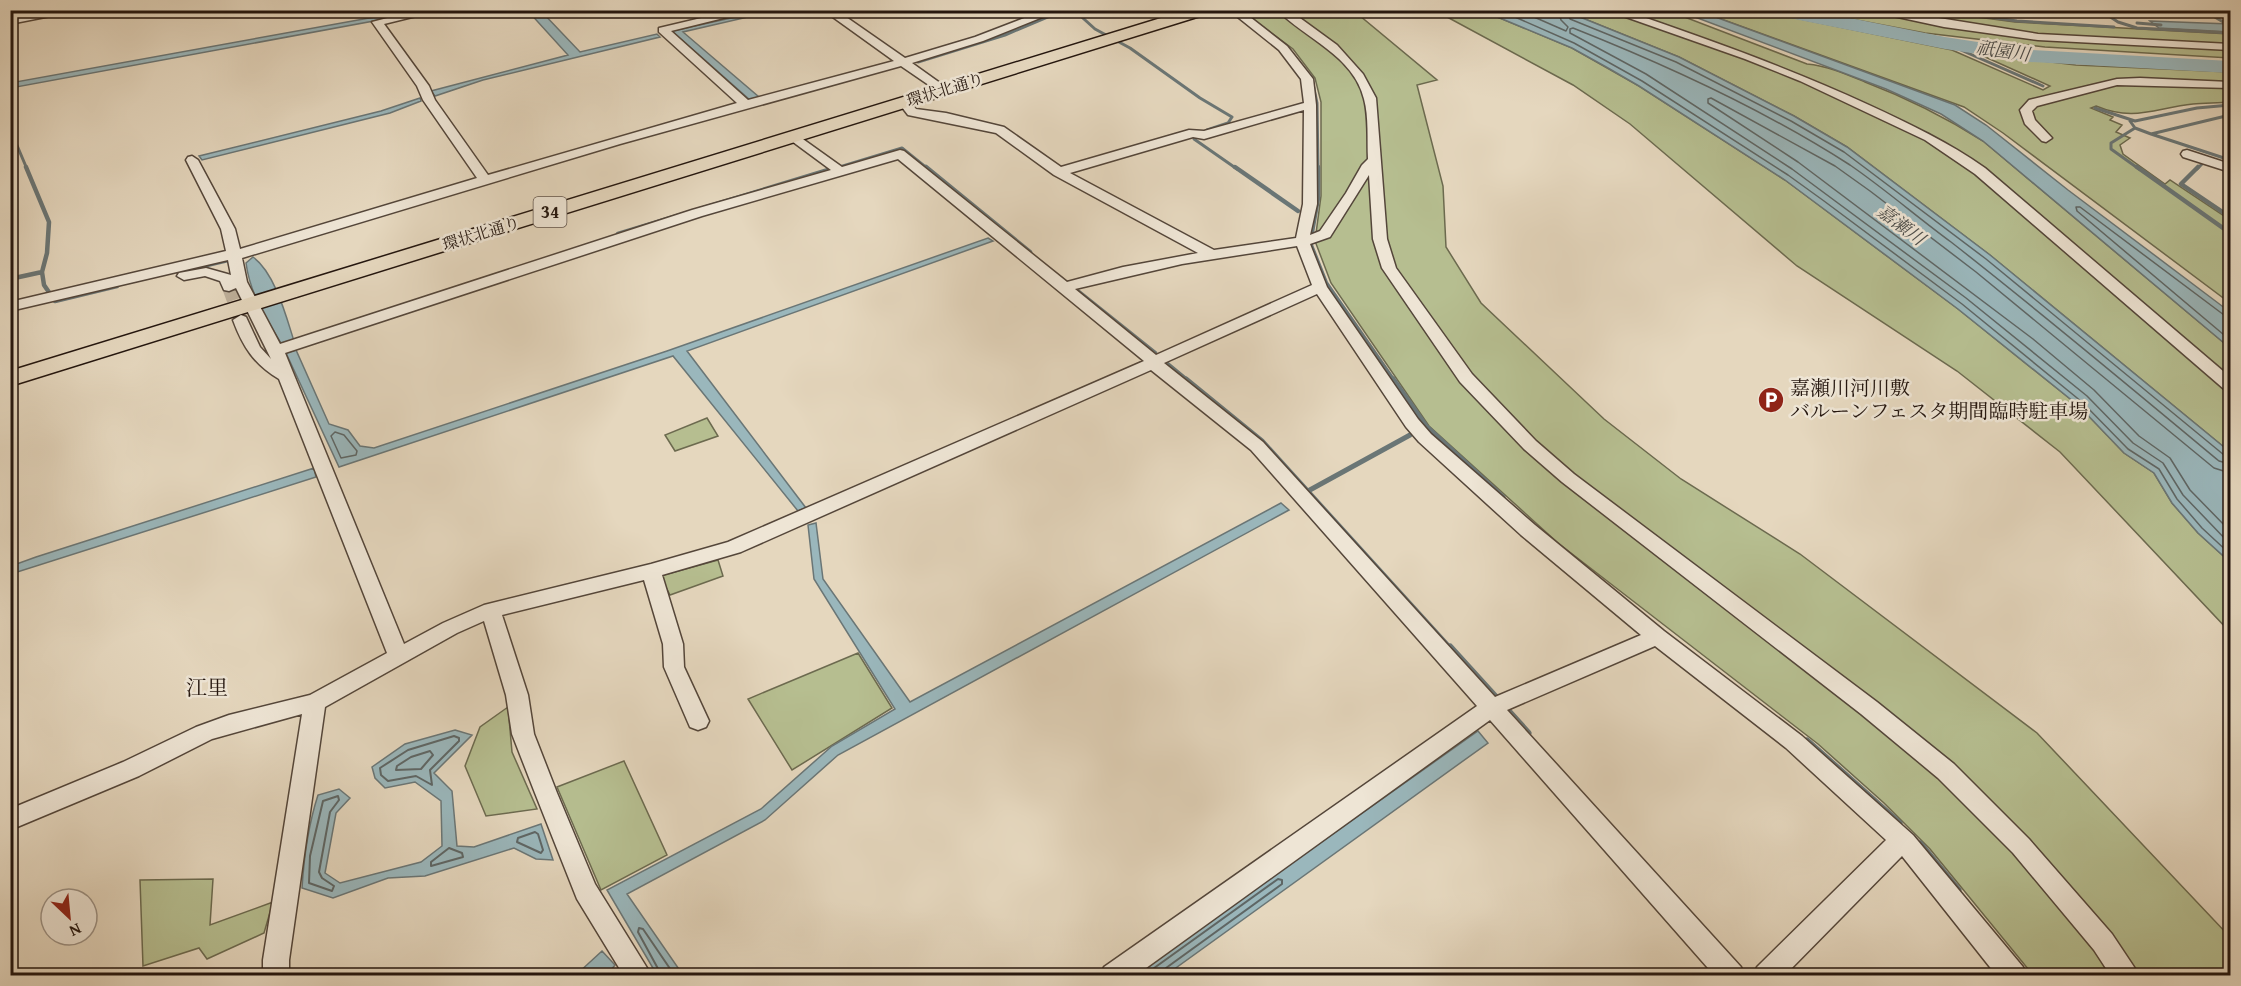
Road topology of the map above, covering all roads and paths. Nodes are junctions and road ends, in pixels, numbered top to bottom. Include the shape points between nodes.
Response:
1 (76, 10) edge
2 (436, 10) edge
3 (751, 10) edge
4 (828, 10) edge
5 (1055, 10) edge
6 (1179, 10) edge
7 (1205, 10) edge
8 (1234, 10) edge
9 (1282, 10) edge
10 (1298, 10) edge
11 (1611, 10) edge
12 (1870, 10) edge
13 (10, 21) edge
14 (1084, 44) junction
15 (1333, 47) junction
16 (2230, 47) edge
17 (905, 62) junction
18 (2230, 85) edge
19 (939, 87) junction
20 (904, 102) junction
21 (752, 103) junction
22 (1310, 105) junction
23 (793, 136) junction
24 (2046, 138) dead end
25 (2187, 154) dead end
26 (192, 160) dead end
27 (1374, 161) junction
28 (836, 168) junction
29 (2230, 168) edge
30 (1059, 172) junction
31 (484, 179) junction
32 (1302, 241) junction
33 (1211, 254) junction
34 (236, 258) junction
35 (1070, 286) junction
36 (1320, 287) junction
37 (41, 300) junction
38 (242, 302) junction
39 (10, 307) edge
40 (276, 351) junction
41 (1153, 363) junction
42 (10, 368) edge
43 (285, 376) junction
44 (10, 379) edge
45 (2230, 385) edge
46 (651, 571) junction
47 (491, 610) junction
48 (1657, 637) junction
49 (399, 657) junction
50 (315, 702) junction
51 (1502, 703) junction
52 (698, 721) dead end
53 (10, 820) edge
54 (1905, 842) junction
55 (276, 975) edge
56 (637, 975) edge
57 (1113, 975) edge
58 (1732, 975) edge
59 (1766, 975) edge
60 (2014, 975) edge
61 (2127, 975) edge

1 - 13 street
2 - 31 street via 378,22
3 - 21 street via 663,30
4 - 17 street
5 - 17 street via 1003,32
6 - 14 highway, 34
7 - 14 highway, 34
8 - 22 street via 1283,48 1307,79
9 - 15 street
10 - 15 street via 1331,40
11 - 45 street via 1775,66 1953,151
12 - 16 street via 2038,37
14 - 19 highway, 環状北通り / 34
15 - 27 street via 1359,76 1370,98
17 - 19 street
17 - 21 street
18 - 24 street via 2117,82 2033,103 2026,110 2029,121
19 - 20 highway, 環状北通り / 34
19 - 38 highway, 環状北通り / 34
20 - 23 highway, 環状北通り / 34
20 - 30 street via 912,112 1000,130
21 - 31 street
22 - 30 street via 1204,135 1193,133
22 - 32 street via 1310,204
23 - 28 street
23 - 38 highway, 環状北通り / 34
25 - 29 street
26 - 34 street via 228,229
27 - 32 street via 1325,234
27 - 61 street via 1380,239 1389,268 1466,378 1530,446 1568,478 1946,771 2021,846
28 - 35 street via 900,154
28 - 40 street
30 - 33 street
31 - 34 street
32 - 33 street
32 - 36 street
33 - 35 street via 1118,272
34 - 37 street via 141,274
34 - 38 street
35 - 41 street
36 - 41 street
36 - 48 street via 1425,438
37 - 38 street via 42,309 206,272 226,278
37 - 39 street
38 - 40 street
38 - 42 highway, 環状北通り / 34
38 - 43 street via 253,351 264,364
38 - 44 highway, 環状北通り / 34
40 - 43 street
41 - 46 street via 734,547
41 - 51 street via 1257,446
43 - 49 street
46 - 47 street
46 - 52 street via 673,644 674,667
47 - 49 street
47 - 56 street via 517,695 524,734 546,793 586,891
48 - 51 street
48 - 54 street via 1794,742
49 - 50 street
50 - 53 street via 204,733 131,770
50 - 55 street
51 - 57 street
51 - 58 street
54 - 59 street via 1892,849
54 - 60 street

